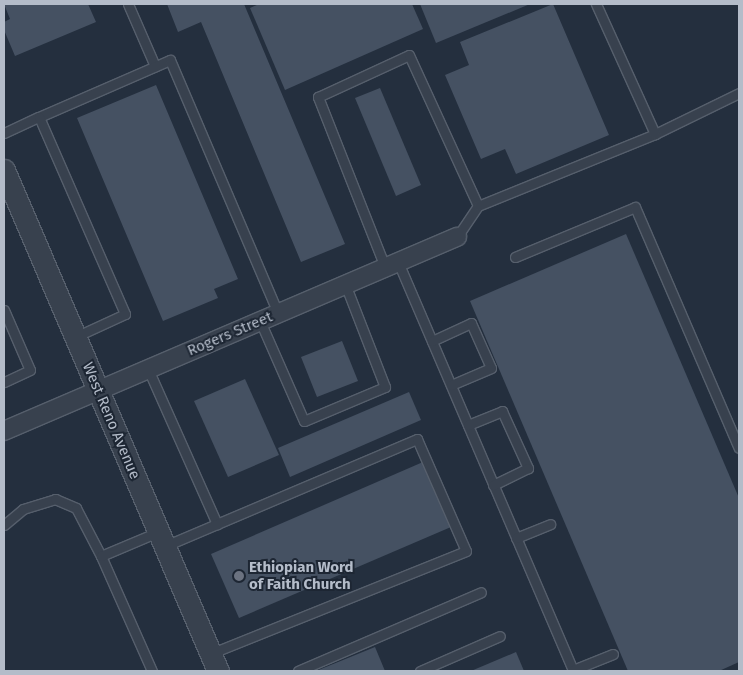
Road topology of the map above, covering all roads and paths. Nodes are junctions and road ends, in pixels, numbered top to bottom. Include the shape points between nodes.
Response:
1 (128, 4) edge
2 (596, 4) edge
3 (155, 66) junction
4 (739, 93) edge
5 (39, 117) junction
6 (4, 133) edge
7 (655, 134) junction
8 (4, 170) edge
9 (478, 206) junction
10 (457, 236) joint
11 (515, 258) dead end
12 (392, 264) junction
13 (345, 284) junction
14 (4, 310) edge
15 (278, 313) junction
16 (260, 321) junction
17 (75, 337) junction
18 (432, 341) junction
19 (148, 369) junction
20 (4, 382) edge
21 (451, 385) junction
22 (98, 391) junction
23 (468, 425) junction
24 (4, 431) edge
25 (739, 448) edge
26 (493, 485) junction
27 (217, 524) junction
28 (550, 524) dead end
29 (4, 525) edge
30 (516, 538) junction
31 (161, 539) junction
32 (101, 556) junction
33 (481, 592) dead end
34 (500, 636) dead end
35 (613, 654) dead end
36 (214, 663) edge
37 (152, 671) edge
38 (298, 671) edge
39 (420, 671) edge
40 (573, 671) edge

1 - 3 lane
2 - 7 lane
3 - 5 lane
3 - 15 lane via 170,60
4 - 7 lane
5 - 6 lane
5 - 17 lane via 125,314
7 - 9 lane
8 - 17 street, West Reno Avenue
9 - 10 lane
9 - 12 lane via 409,54 318,97
10 - 12 street, Rogers Street
11 - 25 lane via 635,207
12 - 13 street, Rogers Street
12 - 18 lane
13 - 15 street, Rogers Street
13 - 16 lane via 386,387 304,421
14 - 20 lane via 30,370
15 - 16 street, Rogers Street
16 - 19 street, Rogers Street
17 - 22 street, West Reno Avenue
18 - 21 lane
18 - 21 lane via 471,324 491,368
19 - 22 street, Rogers Street
19 - 27 lane
21 - 23 lane
22 - 24 street, Rogers Street
22 - 31 street, West Reno Avenue
23 - 26 lane
23 - 26 lane via 502,411 528,468
26 - 30 lane
27 - 31 lane
27 - 36 lane via 417,439 466,551
28 - 30 lane
29 - 32 lane via 23,509 55,500 76,508
30 - 40 lane
31 - 32 lane
31 - 36 street, West Reno Avenue
32 - 37 lane
33 - 38 lane
34 - 39 lane
35 - 40 lane

